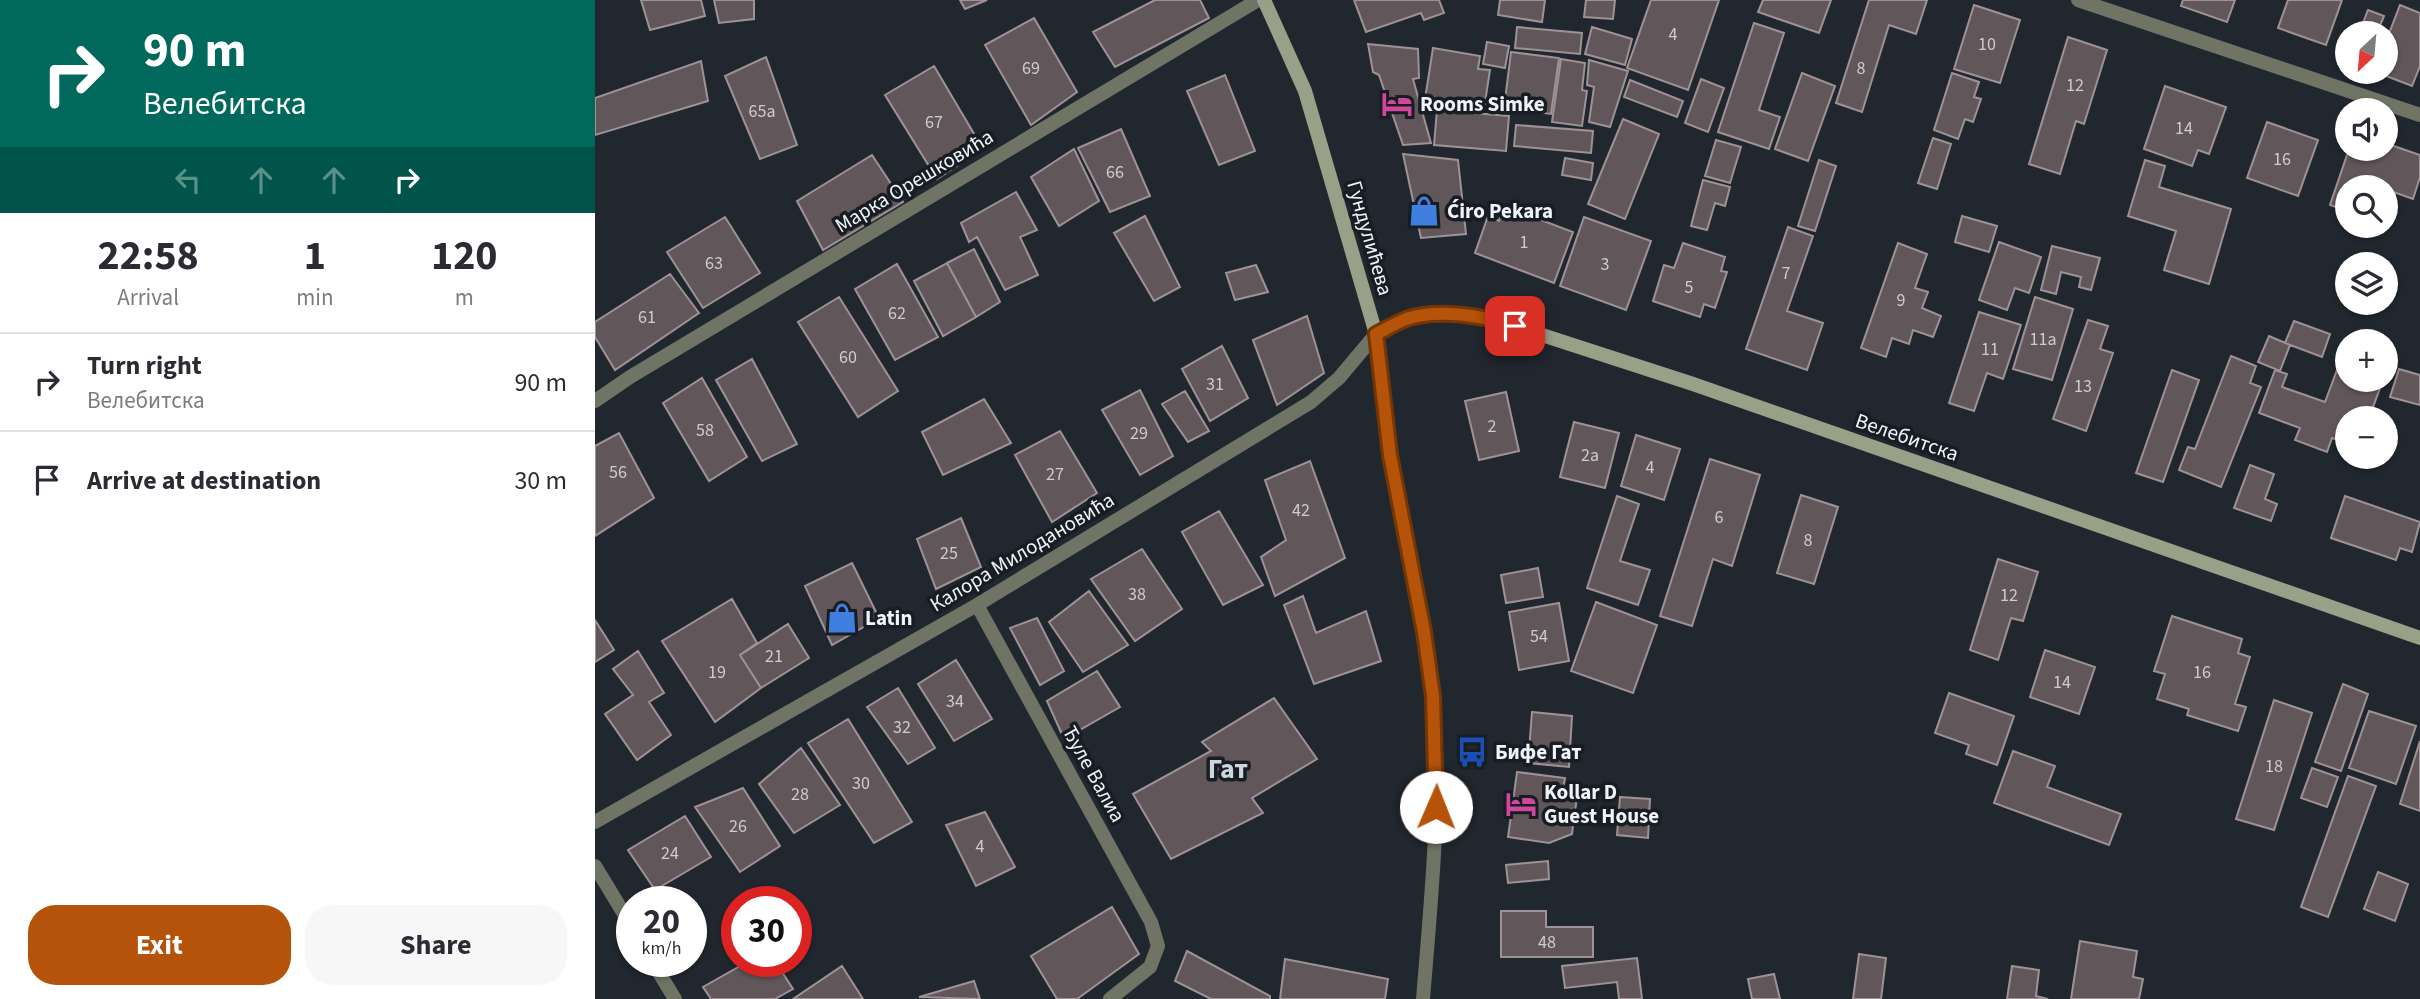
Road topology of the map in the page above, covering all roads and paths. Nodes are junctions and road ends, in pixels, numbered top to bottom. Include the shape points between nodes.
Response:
1 (1258, 0) edge
2 (1264, 0) edge
3 (2078, 0) edge
4 (2420, 115) edge
5 (1376, 334) junction
6 (595, 401) edge
7 (977, 605) junction
8 (2420, 638) edge
9 (595, 822) edge
10 (595, 866) edge
11 (616, 901) edge
12 (662, 977) edge
13 (675, 999) edge
14 (1110, 999) edge
15 (1423, 999) edge

1 - 6 street, Марка Орешковића
2 - 5 street, Гундулићева via 1305,91
3 - 4 street
5 - 7 street, Калора Милодановића via 1339,378 1311,402
5 - 8 street, Велебитска via 1408,318 1444,314 1490,318 1693,384
5 - 15 street, Гундулићева via 1390,455 1433,696 1435,823
7 - 9 street, Калора Милодановића
7 - 14 street, Ђуле Валиа via 1151,922 1158,946 1150,967
10 - 11 street
12 - 13 street

